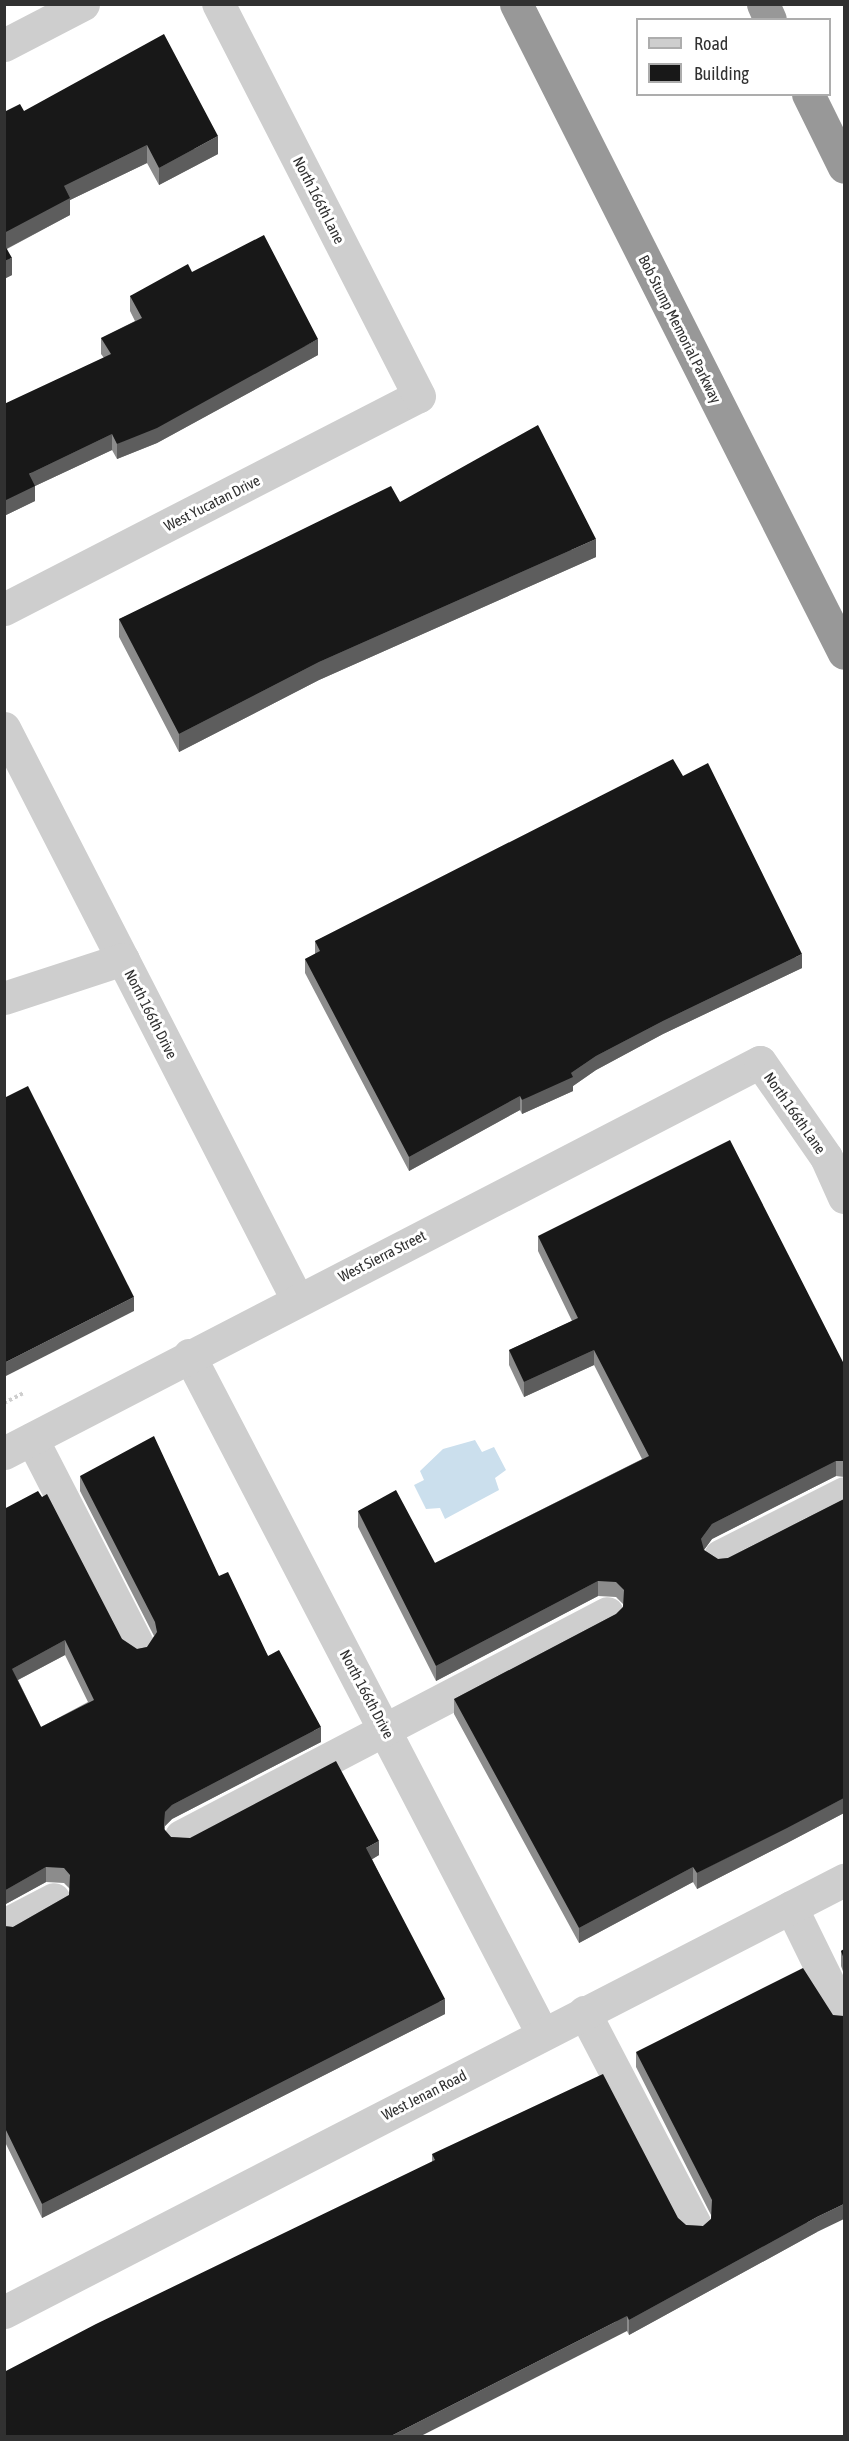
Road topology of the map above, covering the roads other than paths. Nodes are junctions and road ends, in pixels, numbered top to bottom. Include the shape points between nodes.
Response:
1 (83, 4) edge
2 (218, 4) edge
3 (516, 4) edge
4 (763, 4) edge
5 (769, 18) edge
6 (4, 45) edge
7 (809, 96) edge
8 (844, 167) edge
9 (419, 396) joint
10 (4, 609) edge
11 (844, 653) edge
12 (4, 728) edge
13 (123, 959) junction
14 (4, 998) edge
15 (760, 1062) joint
16 (844, 1197) edge
17 (297, 1299) junction
18 (189, 1355) junction
19 (18, 1446) edge
20 (844, 1493) edge
21 (720, 1556) edge
22 (607, 1613) dead end
23 (138, 1646) edge
24 (385, 1729) junction
25 (181, 1836) edge
26 (844, 1880) edge
27 (54, 1899) dead end
28 (791, 1907) junction
29 (4, 1924) edge
30 (584, 2012) junction
31 (844, 2015) edge
32 (542, 2033) junction
33 (695, 2224) edge
34 (4, 2312) edge

1 - 6 street
2 - 9 street, North 166th Lane
3 - 11 highway, Bob Stump Memorial Parkway
4 - 5 highway
7 - 8 highway
9 - 10 street, West Yucatan Drive
12 - 13 street, North 166th Drive
13 - 14 street
13 - 17 street, North 166th Drive
15 - 16 street, North 166th Lane via 826,1157
15 - 17 street, West Sierra Street
17 - 18 street, West Sierra Street
18 - 19 street, West Sierra Street
18 - 24 street, North 166th Drive
19 - 23 street
20 - 21 street
22 - 24 street
24 - 25 street
24 - 32 street, North 166th Drive
26 - 28 street, West Jenan Road
27 - 29 street
28 - 30 street, West Jenan Road
28 - 31 street
30 - 32 street, West Jenan Road
30 - 33 street
32 - 34 street, West Jenan Road

